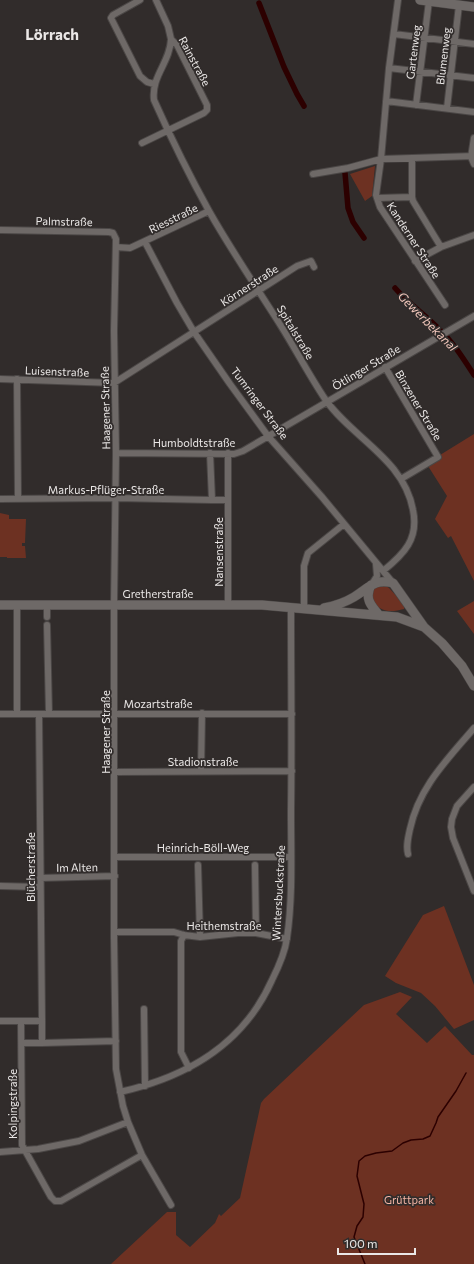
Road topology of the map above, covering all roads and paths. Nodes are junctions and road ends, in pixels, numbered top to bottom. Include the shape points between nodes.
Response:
1 (140, 0) edge
2 (156, 0) edge
3 (398, 0) edge
4 (425, 1) edge
5 (459, 5) junction
6 (474, 7) edge
7 (394, 34) junction
8 (424, 38) junction
9 (171, 39) junction
10 (455, 41) junction
11 (474, 44) edge
12 (389, 68) junction
13 (420, 71) junction
14 (450, 75) junction
15 (474, 78) edge
16 (154, 84) junction
17 (386, 101) junction
18 (416, 105) junction
19 (446, 108) junction
20 (474, 112) edge
21 (168, 131) junction
22 (474, 138) edge
23 (142, 143) dead end
24 (473, 156) edge
25 (381, 159) junction
26 (412, 159) junction
27 (474, 164) edge
28 (313, 174) dead end
29 (412, 197) junction
30 (377, 198) junction
31 (209, 211) junction
32 (0, 230) edge
33 (474, 235) edge
34 (145, 242) junction
35 (116, 247) junction
36 (441, 247) junction
37 (415, 261) junction
38 (314, 267) dead end
39 (259, 291) junction
40 (445, 304) dead end
41 (474, 316) edge
42 (194, 332) junction
43 (385, 367) junction
44 (0, 379) edge
45 (17, 379) junction
46 (114, 383) junction
47 (327, 402) junction
48 (268, 436) junction
49 (116, 452) junction
50 (210, 452) junction
51 (228, 453) junction
52 (401, 479) junction
53 (116, 498) junction
54 (0, 499) edge
55 (18, 499) junction
56 (212, 500) junction
57 (228, 500) junction
58 (344, 524) junction
59 (376, 564) junction
60 (383, 571) junction
61 (393, 583) junction
62 (372, 584) junction
63 (0, 605) edge
64 (18, 605) junction
65 (47, 605) junction
66 (114, 605) junction
67 (228, 605) junction
68 (291, 608) junction
69 (304, 608) junction
70 (316, 609) junction
71 (411, 609) junction
72 (379, 615) junction
73 (47, 617) dead end
74 (397, 617) junction
75 (47, 626) dead end
76 (424, 627) junction
77 (474, 686) edge
78 (115, 713) junction
79 (202, 713) junction
80 (0, 714) edge
81 (17, 714) junction
82 (39, 714) junction
83 (49, 714) junction
84 (292, 714) junction
85 (474, 728) edge
86 (201, 771) junction
87 (292, 771) junction
88 (115, 772) junction
89 (474, 787) edge
90 (408, 854) dead end
91 (115, 857) junction
92 (291, 857) junction
93 (198, 865) dead end
94 (255, 865) dead end
95 (115, 876) junction
96 (40, 878) junction
97 (0, 886) edge
98 (40, 887) junction
99 (474, 891) edge
100 (114, 932) junction
101 (256, 933) junction
102 (184, 935) junction
103 (200, 937) junction
104 (287, 938) junction
105 (144, 1009) dead end
106 (0, 1021) edge
107 (21, 1021) junction
108 (42, 1021) junction
109 (116, 1041) junction
110 (22, 1043) junction
111 (42, 1043) junction
112 (189, 1068) junction
113 (145, 1086) junction
114 (120, 1092) junction
115 (128, 1122) junction
116 (24, 1150) junction
117 (0, 1152) edge
118 (142, 1155) junction
119 (171, 1205) dead end

1 - 16 street via 113,14 111,18 140,76
2 - 9 street, Rainstraße
3 - 7 street, Kanderner Straße
4 - 5 main road
4 - 8 street, Gartenweg
5 - 6 main road
5 - 10 street, Blumenweg
7 - 8 street
7 - 12 street, Kanderner Straße
8 - 10 street
8 - 13 street, Gartenweg
9 - 16 street via 168,56
9 - 21 street, Rainstraße via 177,45 207,105 207,110 204,114
10 - 11 street
10 - 14 street, Blumenweg
12 - 13 street
12 - 17 street, Kanderner Straße
13 - 14 street
13 - 18 street, Gartenweg
14 - 15 street
14 - 19 street, Blumenweg
16 - 21 street, Spitalstraße via 154,100
17 - 18 street
17 - 25 street, Kanderner Straße
18 - 19 street
19 - 20 street
21 - 23 street
21 - 31 street, Spitalstraße
22 - 24 street
24 - 26 street
24 - 27 street
25 - 26 street
25 - 28 street
25 - 30 street, Kanderner Straße
26 - 29 street
29 - 30 street
29 - 36 street
30 - 37 street, Kanderner Straße via 380,207
31 - 34 street, Riesstraße
31 - 39 street, Spitalstraße
32 - 35 street, Palmstraße via 109,232 115,236
33 - 36 street
34 - 35 street, Riesstraße via 130,248
34 - 42 street, Tumringer Straße
35 - 46 street, Haagener Straße
36 - 37 street
37 - 40 street, Kanderner Straße
38 - 39 street, Körnerstraße via 311,261 297,266
39 - 42 street, Körnerstraße
39 - 47 street, Spitalstraße
41 - 43 street, Ötlinger Straße
42 - 46 street
42 - 48 street, Tumringer Straße
43 - 47 street, Ötlinger Straße
43 - 52 street, Binzener Straße via 438,457
44 - 45 street, Luisenstraße
45 - 46 street, Luisenstraße
45 - 55 street
46 - 49 street, Haagener Straße
47 - 48 street, Ötlinger Straße
47 - 52 street, Spitalstraße via 339,417 387,460
48 - 51 street, Humboldtstraße via 243,451
48 - 58 street, Tumringer Straße
49 - 50 street, Humboldtstraße
49 - 53 street, Haagener Straße
50 - 51 street, Humboldtstraße
50 - 56 street
51 - 57 street, Nansenstraße
52 - 60 street, Spitalstraße via 413,510 415,525 406,549
53 - 55 street, Markus-Pflüger-Straße
53 - 56 street, Markus-Pflüger-Straße
53 - 66 street, Haagener Straße
54 - 55 street, Markus-Pflüger-Straße
56 - 57 street
57 - 67 street, Nansenstraße
58 - 59 street, Tumringer Straße
58 - 69 street via 308,553 304,566
59 - 60 street, Tumringer Straße
59 - 62 street via 377,576
60 - 61 street, Tumringer Straße
61 - 62 main road via 382,581
61 - 71 main road, Tumringer Straße
62 - 70 main road, Gretherstraße via 344,602
62 - 72 main road via 368,597 371,606
63 - 64 main road, Gretherstraße
64 - 65 main road, Gretherstraße
64 - 81 street
65 - 66 main road, Gretherstraße
65 - 73 street
66 - 67 main road, Gretherstraße
66 - 78 street, Haagener Straße
67 - 68 main road, Gretherstraße
68 - 69 main road, Gretherstraße
68 - 84 street, Wintersbuckstraße
69 - 70 main road, Gretherstraße
70 - 72 main road, Gretherstraße
71 - 74 main road
71 - 76 main road, Tumringer Straße
72 - 74 main road, Gretherstraße
74 - 76 main road, Tumringer Straße
75 - 83 street
76 - 77 main road, Tumringer Straße via 454,656
78 - 79 street, Mozartstraße
78 - 83 street, Mozartstraße
78 - 88 street, Haagener Straße
79 - 84 street, Mozartstraße
79 - 86 street
80 - 81 street, Mozartstraße
81 - 82 street, Mozartstraße
82 - 83 street, Mozartstraße
82 - 96 street, Blücherstraße
84 - 87 street, Wintersbuckstraße
85 - 90 street via 428,785 416,808 408,840
86 - 87 street, Stadionstraße
86 - 88 street, Stadionstraße
87 - 92 street, Wintersbuckstraße
88 - 91 street, Haagener Straße
89 - 99 street via 457,806 451,827
91 - 92 street, Heinrich-Böll-Weg
91 - 95 street, Haagener Straße
92 - 104 street, Wintersbuckstraße
93 - 103 street
94 - 101 street
95 - 96 street, Im Alten
95 - 100 street, Haagener Straße
96 - 98 street, Blücherstraße
97 - 98 street
98 - 108 street, Blücherstraße
100 - 102 street, Heithemstraße via 174,932
100 - 109 street, Haagener Straße
101 - 103 street, Heithemstraße
101 - 104 street, Heithemstraße
102 - 103 street, Heithemstraße
102 - 112 street via 181,941 182,1052
104 - 112 street, Wintersbuckstraße via 268,990 246,1024 228,1041
105 - 113 street
106 - 107 street
107 - 108 street
107 - 110 street, Kolpingstraße
108 - 111 street, Blücherstraße
109 - 111 street
109 - 114 street, Haagener Straße via 116,1069
110 - 111 street
110 - 116 street, Kolpingstraße via 21,1106
112 - 113 street, Wintersbuckstraße via 168,1079
113 - 114 street, Wintersbuckstraße
114 - 115 street, Haagener Straße
115 - 116 street via 79,1141
115 - 118 street, Haagener Straße
116 - 117 street
116 - 118 street, Kolpingstraße via 50,1197 55,1201 61,1201
118 - 119 street, Haagener Straße

